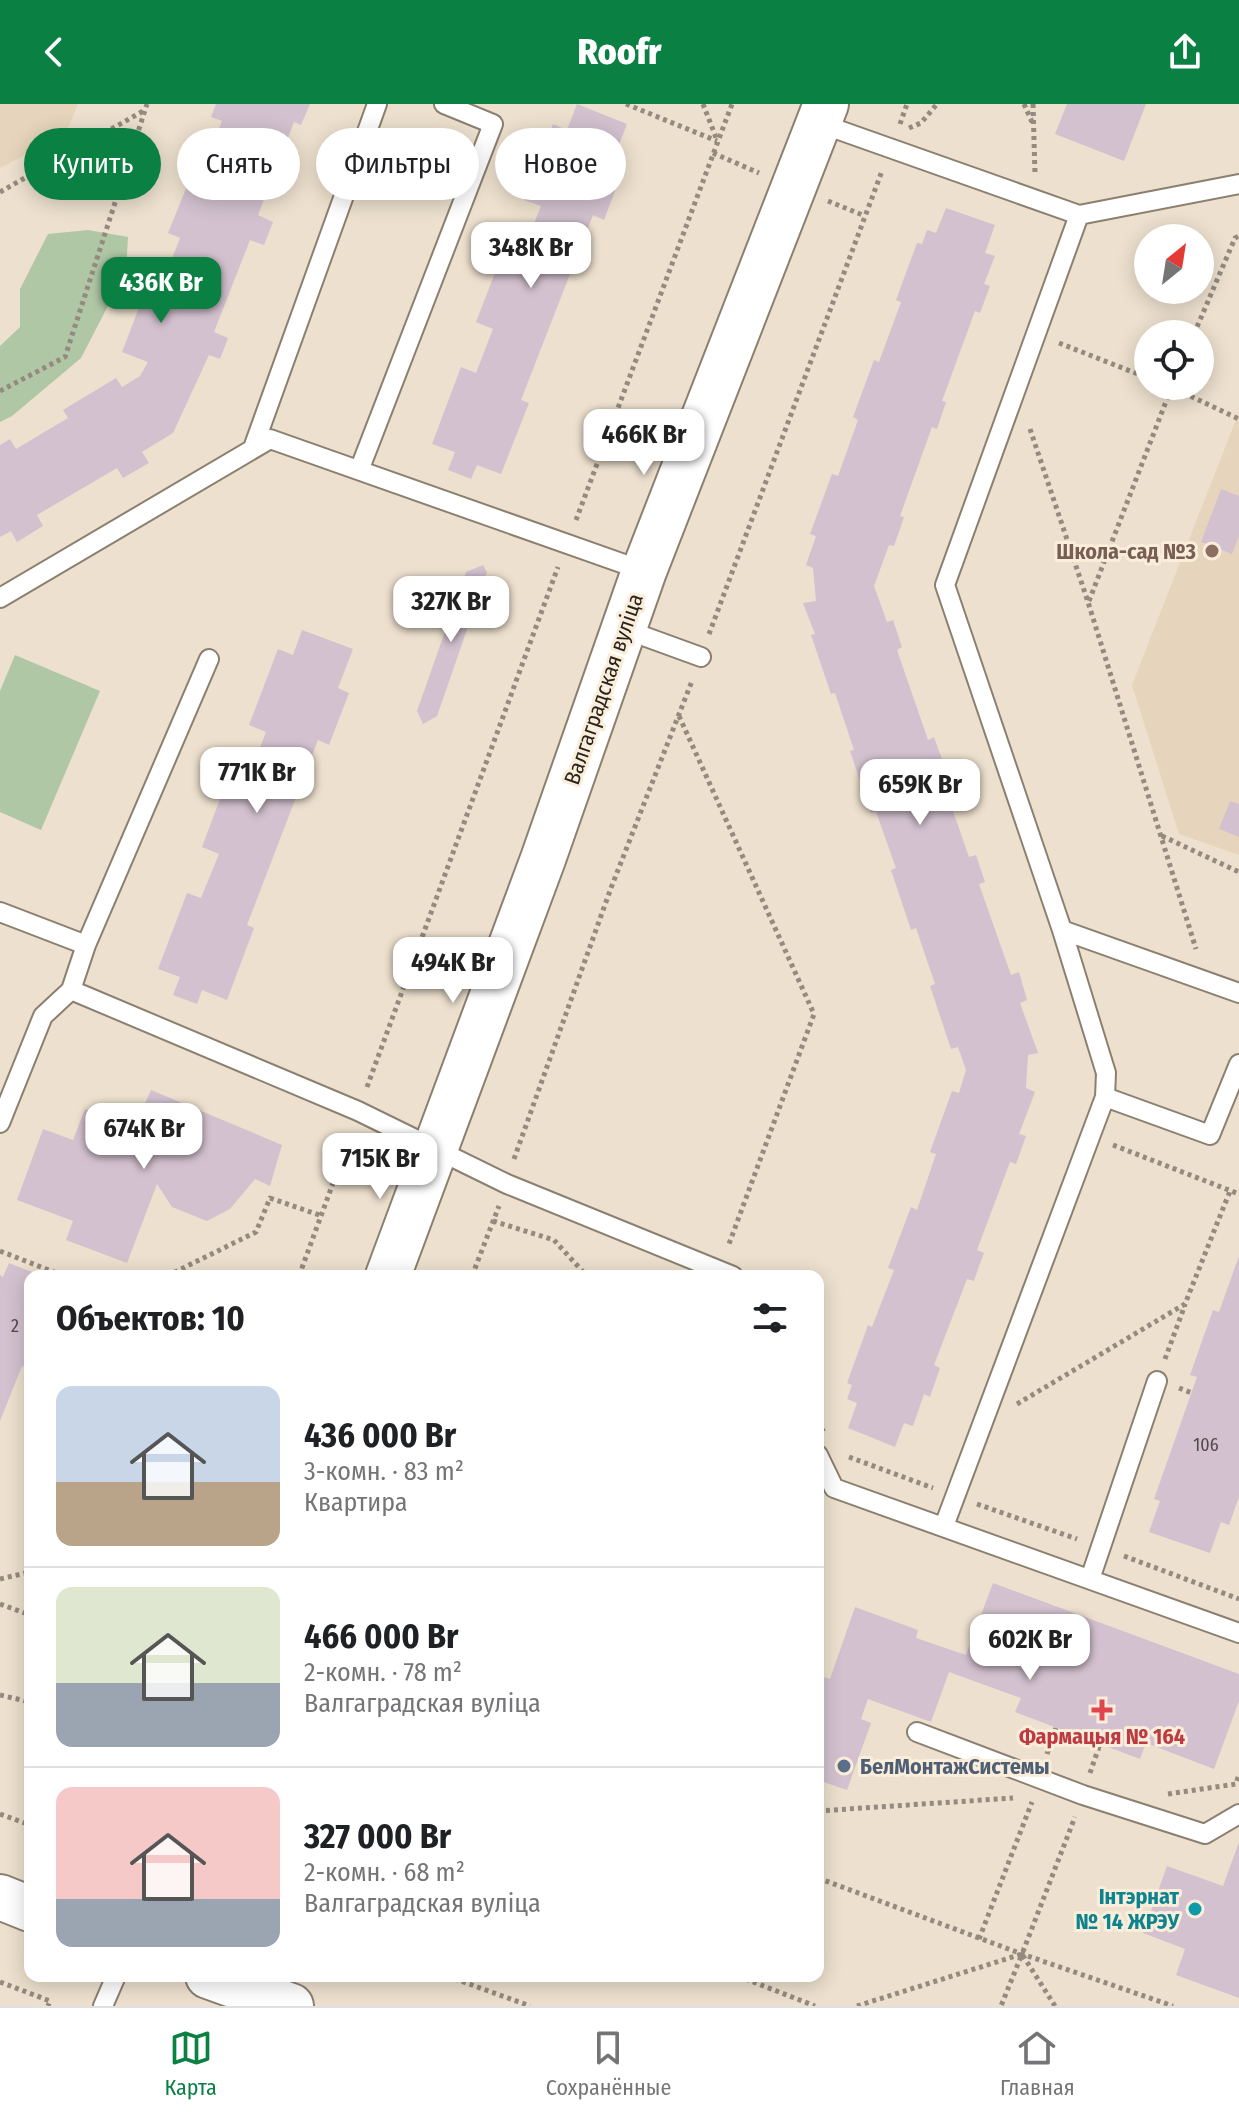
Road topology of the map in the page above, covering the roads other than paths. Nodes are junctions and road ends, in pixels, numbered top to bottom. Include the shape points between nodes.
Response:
1 (377, 104) edge
2 (444, 104) edge
3 (822, 114) edge
4 (1239, 184) edge
5 (1079, 215) junction
6 (253, 448) junction
7 (360, 468) junction
8 (644, 571) junction
9 (0, 598) edge
10 (624, 629) junction
11 (701, 657) road end
12 (209, 659) dead end
13 (0, 912) edge
14 (1062, 930) junction
15 (86, 945) junction
16 (71, 990) junction
17 (1239, 993) edge
18 (1239, 1064) edge
19 (1105, 1097) junction
20 (0, 1123) edge
21 (436, 1150) junction
22 (390, 1270) edge
23 (718, 1270) edge
24 (1157, 1381) road end
25 (824, 1470) edge
26 (826, 1492) edge
27 (944, 1526) junction
28 (1090, 1579) junction
29 (1239, 1633) edge
30 (917, 1732) dead end
31 (1239, 1814) edge
32 (0, 1897) edge
33 (24, 1907) edge
34 (113, 1982) edge
35 (225, 1982) edge
36 (103, 2006) edge
37 (291, 2006) edge

1 - 6 lane
2 - 7 lane via 493,124
3 - 5 lane via 892,147
3 - 8 main road, Валгаградская вуліца
4 - 5 lane
5 - 14 lane via 945,585
6 - 7 lane via 270,439
6 - 9 lane
7 - 8 lane
8 - 10 main road, Валгаградская вуліца
10 - 11 lane
10 - 21 main road, Валгаградская вуліца
12 - 15 lane
13 - 15 lane
14 - 17 lane
14 - 19 lane via 1106,1073
15 - 16 lane
16 - 20 lane via 43,1016
16 - 21 lane via 358,1111
18 - 19 lane via 1210,1135
19 - 27 lane
21 - 22 main road, Валгаградская вуліца
21 - 23 lane
24 - 28 lane
25 - 26 lane
26 - 27 lane
27 - 28 lane
28 - 29 lane
30 - 31 lane via 1205,1834
32 - 33 main road
34 - 36 lane
35 - 37 main road

